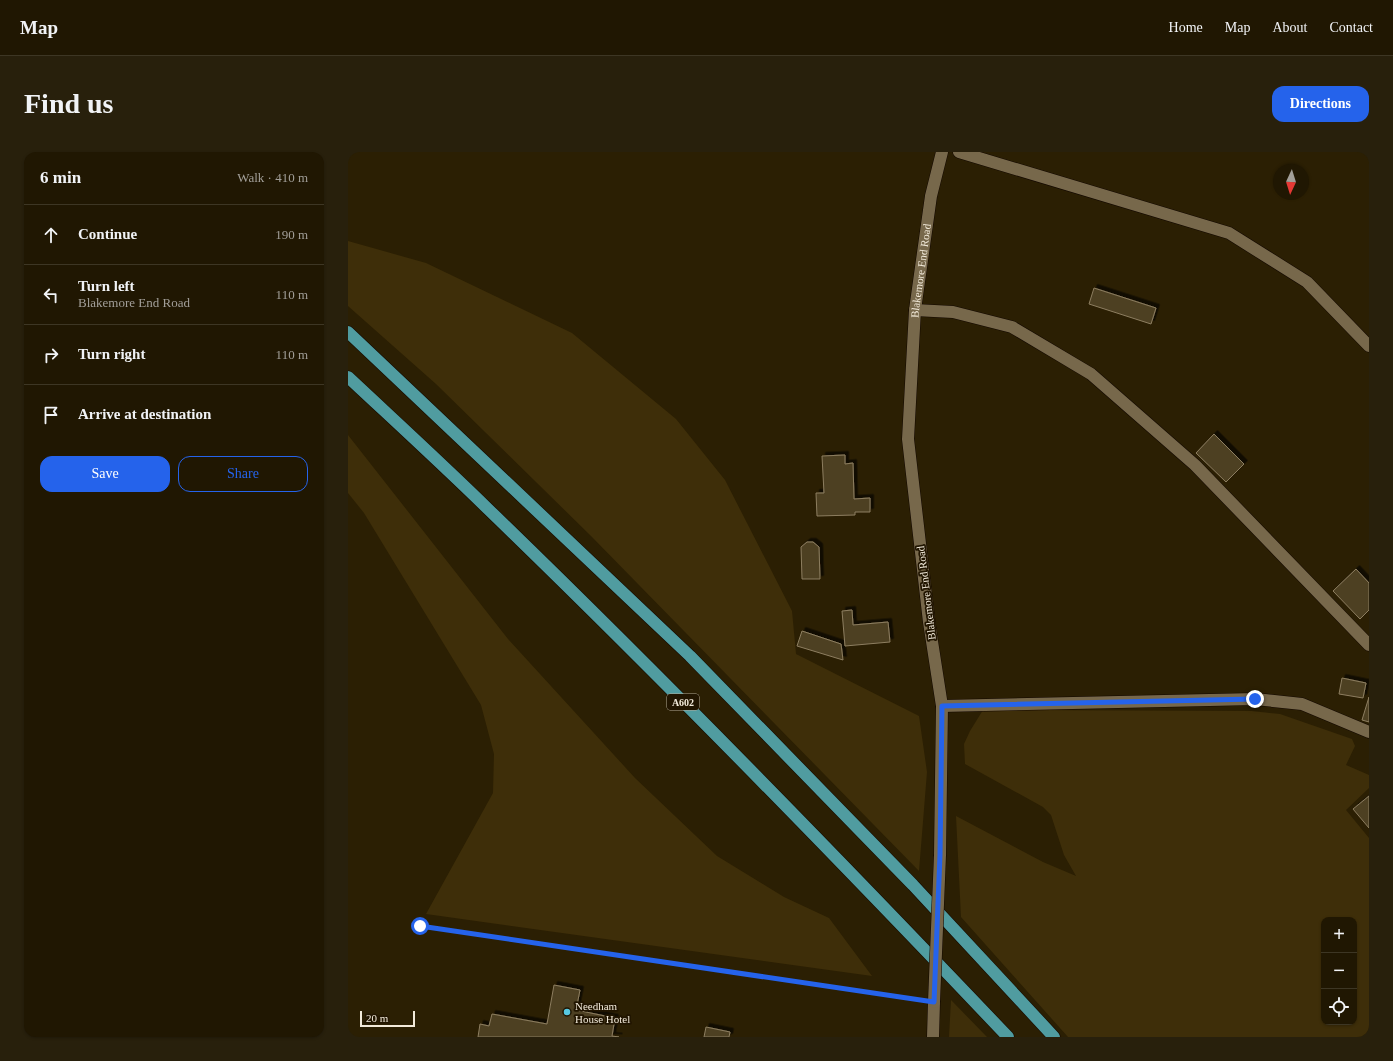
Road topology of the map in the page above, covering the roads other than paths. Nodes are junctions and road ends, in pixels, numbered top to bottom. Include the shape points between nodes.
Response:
1 (942, 152) edge
2 (959, 152) edge
3 (915, 310) junction
4 (348, 332) edge
5 (1369, 346) edge
6 (348, 377) edge
7 (1369, 645) edge
8 (942, 706) junction
9 (1369, 732) edge
10 (933, 1037) edge
11 (1008, 1037) edge
12 (1054, 1037) edge

1 - 3 street, Blakemore End Road via 931,196
2 - 5 street via 1229,233 1307,282
3 - 7 street via 953,312 1012,327 1091,374 1194,465
3 - 8 street, Blakemore End Road via 908,439 929,622
4 - 12 main road via 690,656 913,885
6 - 11 main road, A602 via 488,508 671,689 884,906
8 - 9 street via 1255,699 1302,704
8 - 10 street, Blakemore End Road, bridge via 940,855

